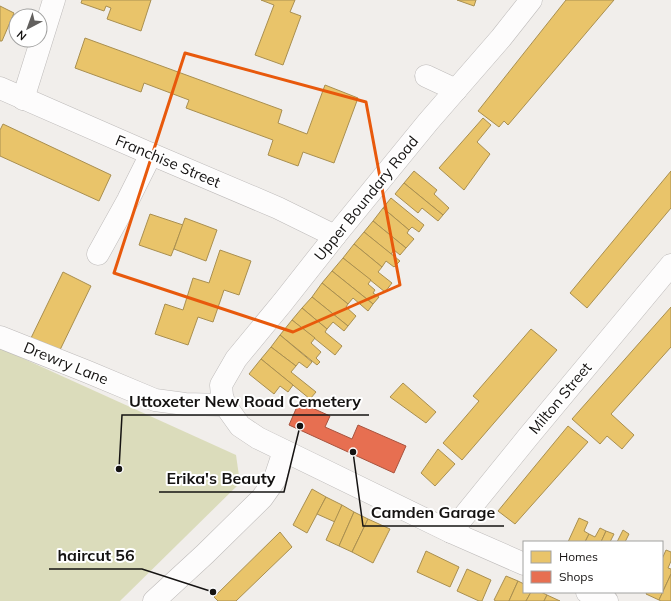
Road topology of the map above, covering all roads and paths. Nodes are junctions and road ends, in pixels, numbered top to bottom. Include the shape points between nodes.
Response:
1 (54, 0) edge
2 (532, 0) edge
3 (426, 76) dead end
4 (0, 88) edge
5 (456, 90) junction
6 (23, 99) junction
7 (151, 154) junction
8 (335, 236) junction
9 (98, 254) dead end
10 (671, 265) edge
11 (0, 337) edge
12 (225, 405) junction
13 (284, 451) junction
14 (451, 532) junction
15 (523, 564) edge
16 (589, 593) edge
17 (154, 601) edge
18 (607, 601) edge

1 - 6 street
2 - 5 street, Upper Boundary Road
3 - 5 street
4 - 6 street, Franchise Street
5 - 8 street, Upper Boundary Road
6 - 7 street, Franchise Street
7 - 8 street, Franchise Street via 278,208
7 - 9 street
8 - 12 street, Upper Boundary Road via 236,359 221,385
10 - 14 street, Milton Street
11 - 12 street, Drewry Lane via 155,400
12 - 13 street via 240,426
13 - 14 street
13 - 17 street via 274,481 262,498
14 - 15 street
16 - 18 street

